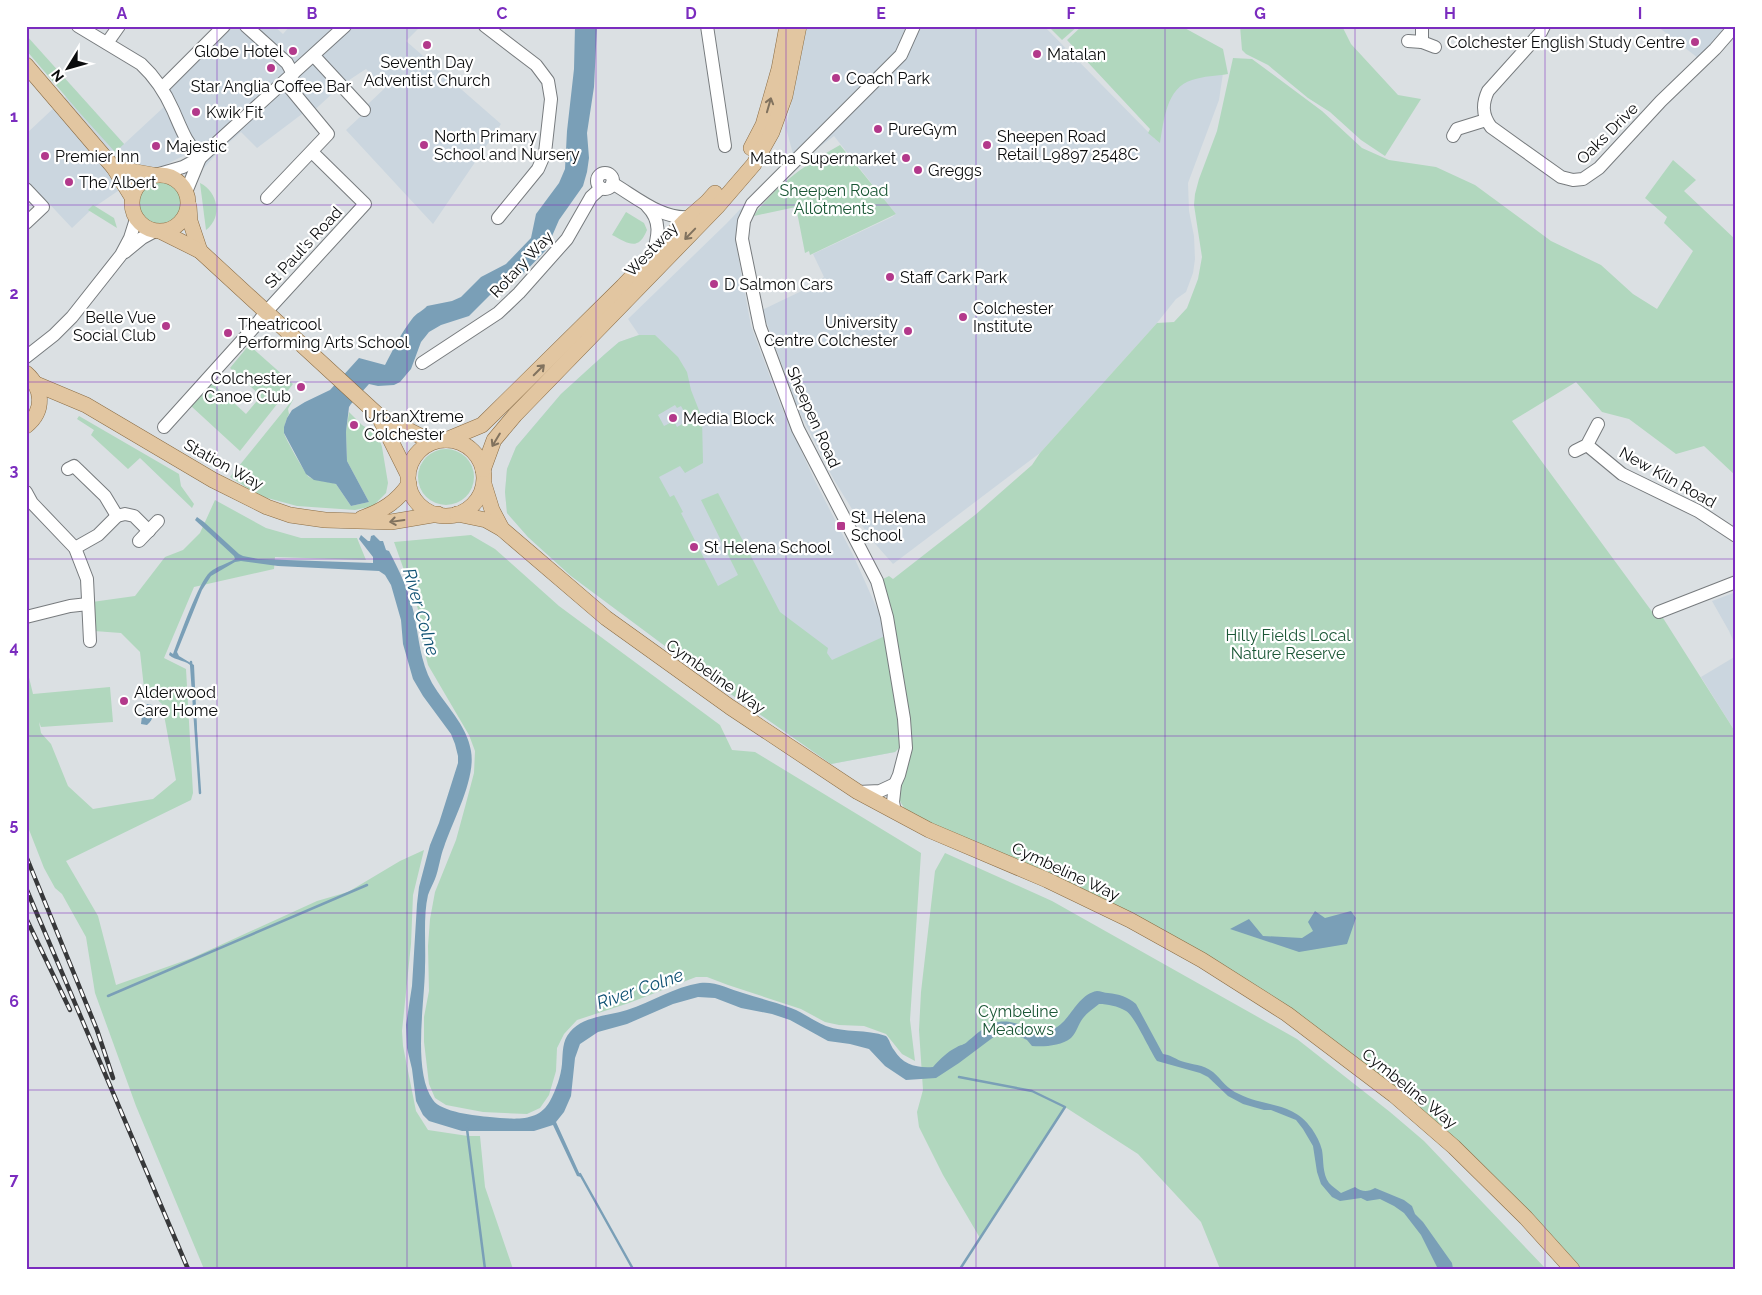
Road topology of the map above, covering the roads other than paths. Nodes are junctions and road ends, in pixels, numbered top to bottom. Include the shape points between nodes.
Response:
1 (78, 26) edge
2 (119, 26) edge
3 (224, 26) edge
4 (246, 26) edge
5 (345, 26) edge
6 (485, 26) edge
7 (707, 26) edge
8 (787, 26) edge
9 (798, 26) edge
10 (914, 26) edge
11 (1422, 26) edge
12 (1544, 26) edge
13 (1735, 26) edge
14 (1408, 41) dead end
15 (1422, 42) junction
16 (107, 44) junction
17 (1435, 47) dead end
18 (314, 56) junction
19 (26, 65) edge
20 (289, 78) junction
21 (162, 88) junction
22 (364, 110) dead end
23 (1486, 120) junction
24 (1453, 128) dead end
25 (725, 146) dead end
26 (312, 152) junction
27 (200, 158) junction
28 (114, 168) junction
29 (156, 175) junction
30 (26, 189) edge
31 (132, 197) junction
32 (187, 198) junction
33 (267, 198) dead end
34 (641, 201) junction
35 (690, 217) junction
36 (498, 218) dead end
37 (136, 219) junction
38 (26, 223) edge
39 (158, 232) junction
40 (200, 251) junction
41 (121, 255) junction
42 (652, 255) junction
43 (266, 312) junction
44 (29, 354) edge
45 (422, 363) dead end
46 (32, 379) edge
47 (40, 405) junction
48 (86, 405) junction
49 (378, 415) junction
50 (1598, 424) dead end
51 (26, 426) edge
52 (164, 427) dead end
53 (401, 428) junction
54 (463, 433) junction
55 (391, 441) junction
56 (439, 441) junction
57 (68, 469) dead end
58 (484, 477) junction
59 (409, 480) junction
60 (28, 501) edge
61 (394, 501) junction
62 (438, 514) junction
63 (457, 514) junction
64 (116, 516) junction
65 (356, 520) junction
66 (158, 521) dead end
67 (502, 529) junction
68 (149, 531) junction
69 (1736, 536) edge
70 (139, 541) dead end
71 (75, 548) junction
72 (1736, 582) edge
73 (88, 604) junction
74 (1659, 612) dead end
75 (26, 617) edge
76 (90, 641) dead end
77 (895, 784) junction
78 (858, 792) junction
79 (895, 812) junction
80 (1572, 1269) edge

1 - 16 street
2 - 16 street
3 - 21 street
4 - 20 street via 287,63
5 - 18 street
6 - 36 street via 536,65 543,72 550,90 543,159
7 - 25 street
35 -> 8 main road, Westway via 746,157 764,125
9 -> 58 main road, Westway via 785,96 772,132 754,164 717,207 515,415 494,440
10 - 77 street, Sheepen Road via 901,55 752,204 744,221 742,238 760,327 798,429 877,581 887,614 906,748
11 - 15 street
12 - 23 street via 1488,91 1484,108
13 - 23 street, Oaks Drive via 1599,168 1582,179 1561,177 1495,130
14 - 15 street
15 - 17 street
16 - 21 street via 141,64
18 - 20 street
18 - 22 street
19 - 28 main road
20 - 26 street via 328,134
20 - 27 street
21 - 27 street via 190,148
23 - 24 street
26 - 33 street
26 - 43 street, St Paul's Road via 365,204
27 - 29 street via 184,168
27 - 32 street
28 - 29 main road
28 - 31 main road
29 - 31 main road via 141,182
29 - 32 main road via 176,180
30 - 38 street via 43,207
31 - 37 main road
32 - 39 main road via 186,213 180,223
32 - 40 main road via 190,221
34 - 35 street, Rotary Way via 668,216
34 - 42 street via 657,221
34 - 45 street, Rotary Way via 609,185 591,198 567,239 519,293 498,313
35 - 42 main road, Westway
37 - 39 main road
37 - 41 street
39 - 40 main road
39 - 41 street via 142,238
40 - 43 main road
41 - 44 street via 72,318
54 -> 42 main road, Westway via 482,426 505,405
43 - 49 main road
43 - 52 street, St Paul's Road
44 - 46 street
46 - 47 main road via 40,394
46 - 48 main road, Station Way
47 - 48 main road, Station Way via 56,402
47 - 51 main road via 36,416
48 - 65 main road, Station Way via 266,508 324,520
49 - 53 main road
49 - 55 main road
50 - 69 street, New Kiln Road via 1581,448
53 - 54 main road
53 - 56 main road
54 - 56 main road, Westway
55 - 59 main road
55 - 61 main road via 399,482 398,496
56 - 58 main road via 462,443 468,447 479,459
56 - 59 main road via 425,446 415,456
57 - 64 street via 74,466 105,496
58 - 63 main road via 474,503
58 - 67 main road via 492,510
59 - 61 main road, Station Way via 401,496
59 - 62 main road via 417,502
60 - 71 street
61 - 65 main road, Station Way via 376,514
62 - 63 main road
62 -> 65 main road, Station Way via 391,522
63 - 67 main road via 486,520
64 - 68 street via 134,516
64 - 71 street via 98,535
66 - 68 street
67 - 78 main road, Cymbeline Way via 606,618 730,708
68 - 70 street
71 - 73 street via 87,579
72 - 74 street via 1677,599
73 - 75 street
73 - 76 street
77 - 78 street via 880,790
77 - 79 street, Sheepen Road
78 - 79 main road, Cymbeline Way
79 - 80 main road, Cymbeline Way via 1130,920 1288,1014 1394,1095 1454,1147

